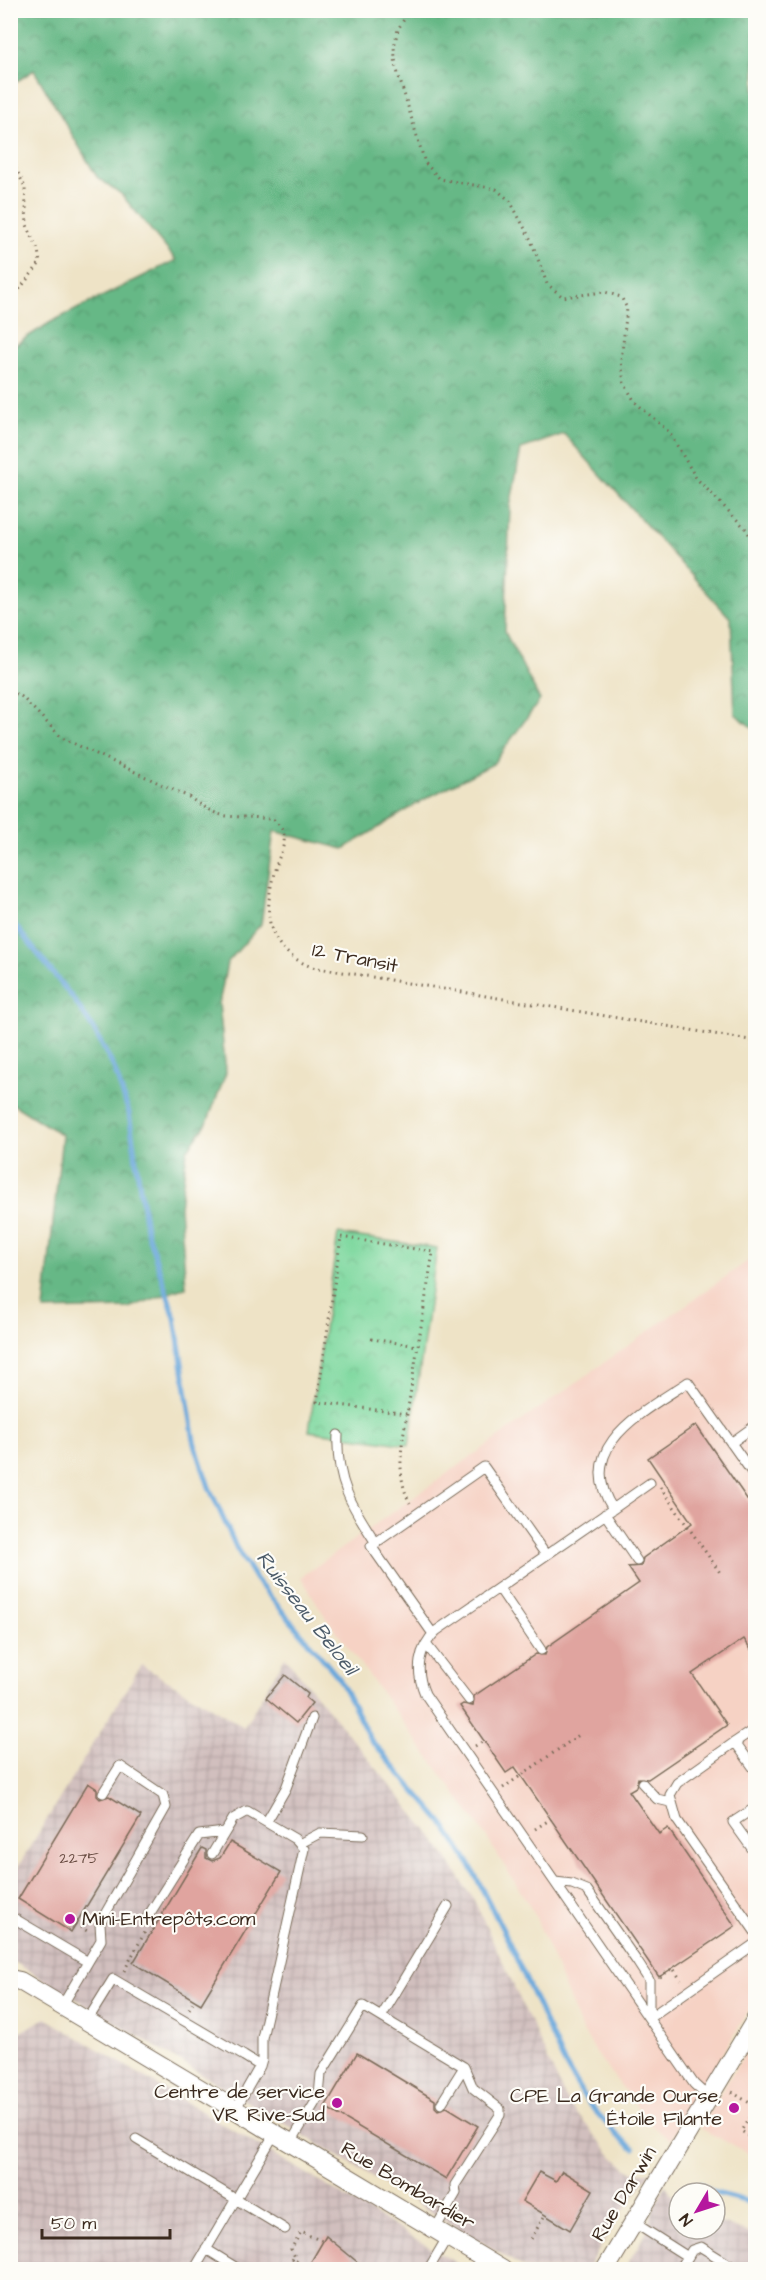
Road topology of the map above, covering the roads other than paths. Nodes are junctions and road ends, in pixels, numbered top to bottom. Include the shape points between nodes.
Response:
1 (756, 1425) edge
2 (338, 1435) dead end
3 (730, 1443) junction
4 (756, 1478) edge
5 (653, 1481) road end
6 (609, 1512) junction
7 (376, 1543) junction
8 (546, 1555) junction
9 (637, 1562) dead end
10 (498, 1588) junction
11 (433, 1635) junction
12 (426, 1644) junction
13 (541, 1650) dead end
14 (469, 1700) dead end
15 (312, 1718) dead end
16 (756, 1728) edge
17 (735, 1742) junction
18 (756, 1771) edge
19 (642, 1783) dead end
20 (103, 1793) dead end
21 (670, 1802) junction
22 (756, 1807) edge
23 (267, 1821) junction
24 (225, 1832) junction
25 (363, 1835) dead end
26 (301, 1843) junction
27 (212, 1854) dead end
28 (756, 1854) edge
29 (555, 1882) junction
30 (448, 1906) dead end
31 (10, 1916) edge
32 (145, 1921) dead end
33 (756, 1933) edge
34 (756, 1943) edge
35 (88, 1962) junction
36 (10, 1979) edge
37 (62, 2006) junction
38 (381, 2017) junction
39 (649, 2018) junction
40 (87, 2021) junction
41 (754, 2024) edge
42 (260, 2066) junction
43 (464, 2067) junction
44 (708, 2097) junction
45 (441, 2104) dead end
46 (235, 2110) junction
47 (283, 2137) junction
48 (136, 2139) dead end
49 (236, 2199) junction
50 (633, 2222) junction
51 (285, 2229) dead end
52 (441, 2232) junction
53 (206, 2249) junction
54 (688, 2257) junction
55 (194, 2270) edge
56 (240, 2270) edge
57 (428, 2270) edge
58 (503, 2270) edge
59 (605, 2270) edge
60 (679, 2270) edge
61 (738, 2270) edge

1 - 3 lane
2 - 7 lane via 338,1470
3 - 4 lane
3 - 6 lane via 688,1382 622,1427 608,1444 601,1474
5 - 6 lane
6 - 8 lane
6 - 9 lane
7 - 8 lane via 484,1467
7 - 11 lane via 371,1546
8 - 10 lane
10 - 11 lane
10 - 13 lane
11 - 12 lane
12 - 14 lane
12 - 29 lane via 419,1661 425,1694
15 - 23 lane via 286,1788
16 - 17 lane
17 - 18 lane
17 - 21 lane via 677,1783
19 - 21 lane via 657,1799
20 - 35 lane via 120,1766 163,1795 166,1807 100,1923 102,1940
21 - 33 lane via 677,1820
22 - 28 lane via 733,1822
23 - 24 lane via 247,1811 233,1819
23 - 26 lane
24 - 27 lane
24 - 32 lane via 199,1835
25 - 26 lane via 320,1833
26 - 42 lane via 304,1853 262,2038
29 - 39 lane
29 - 39 lane via 587,1890 638,1963 649,1980
30 - 38 lane
31 - 35 lane
34 - 39 lane
35 - 37 lane
36 - 37 street, Rue Bombardier
37 - 40 street, Rue Bombardier
38 - 43 lane
38 - 47 lane via 363,2006 321,2074 319,2096
39 - 44 lane via 694,2084
40 - 42 lane via 112,1979
40 - 46 street, Rue Bombardier
41 - 44 street, Rue Darwin
42 - 46 lane
43 - 45 lane
43 - 52 lane via 472,2088 500,2109 500,2115 455,2185 456,2193
44 - 50 street, Rue Darwin
46 - 47 street, Rue Bombardier
47 - 49 lane
47 - 52 street, Rue Bombardier
48 - 49 lane
49 - 51 lane
49 - 53 lane
50 - 54 lane
50 - 59 street, Rue Darwin
52 - 57 lane
52 - 58 street, Rue Bombardier
53 - 55 lane
53 - 56 lane
54 - 60 lane
54 - 61 lane via 692,2250 701,2247

